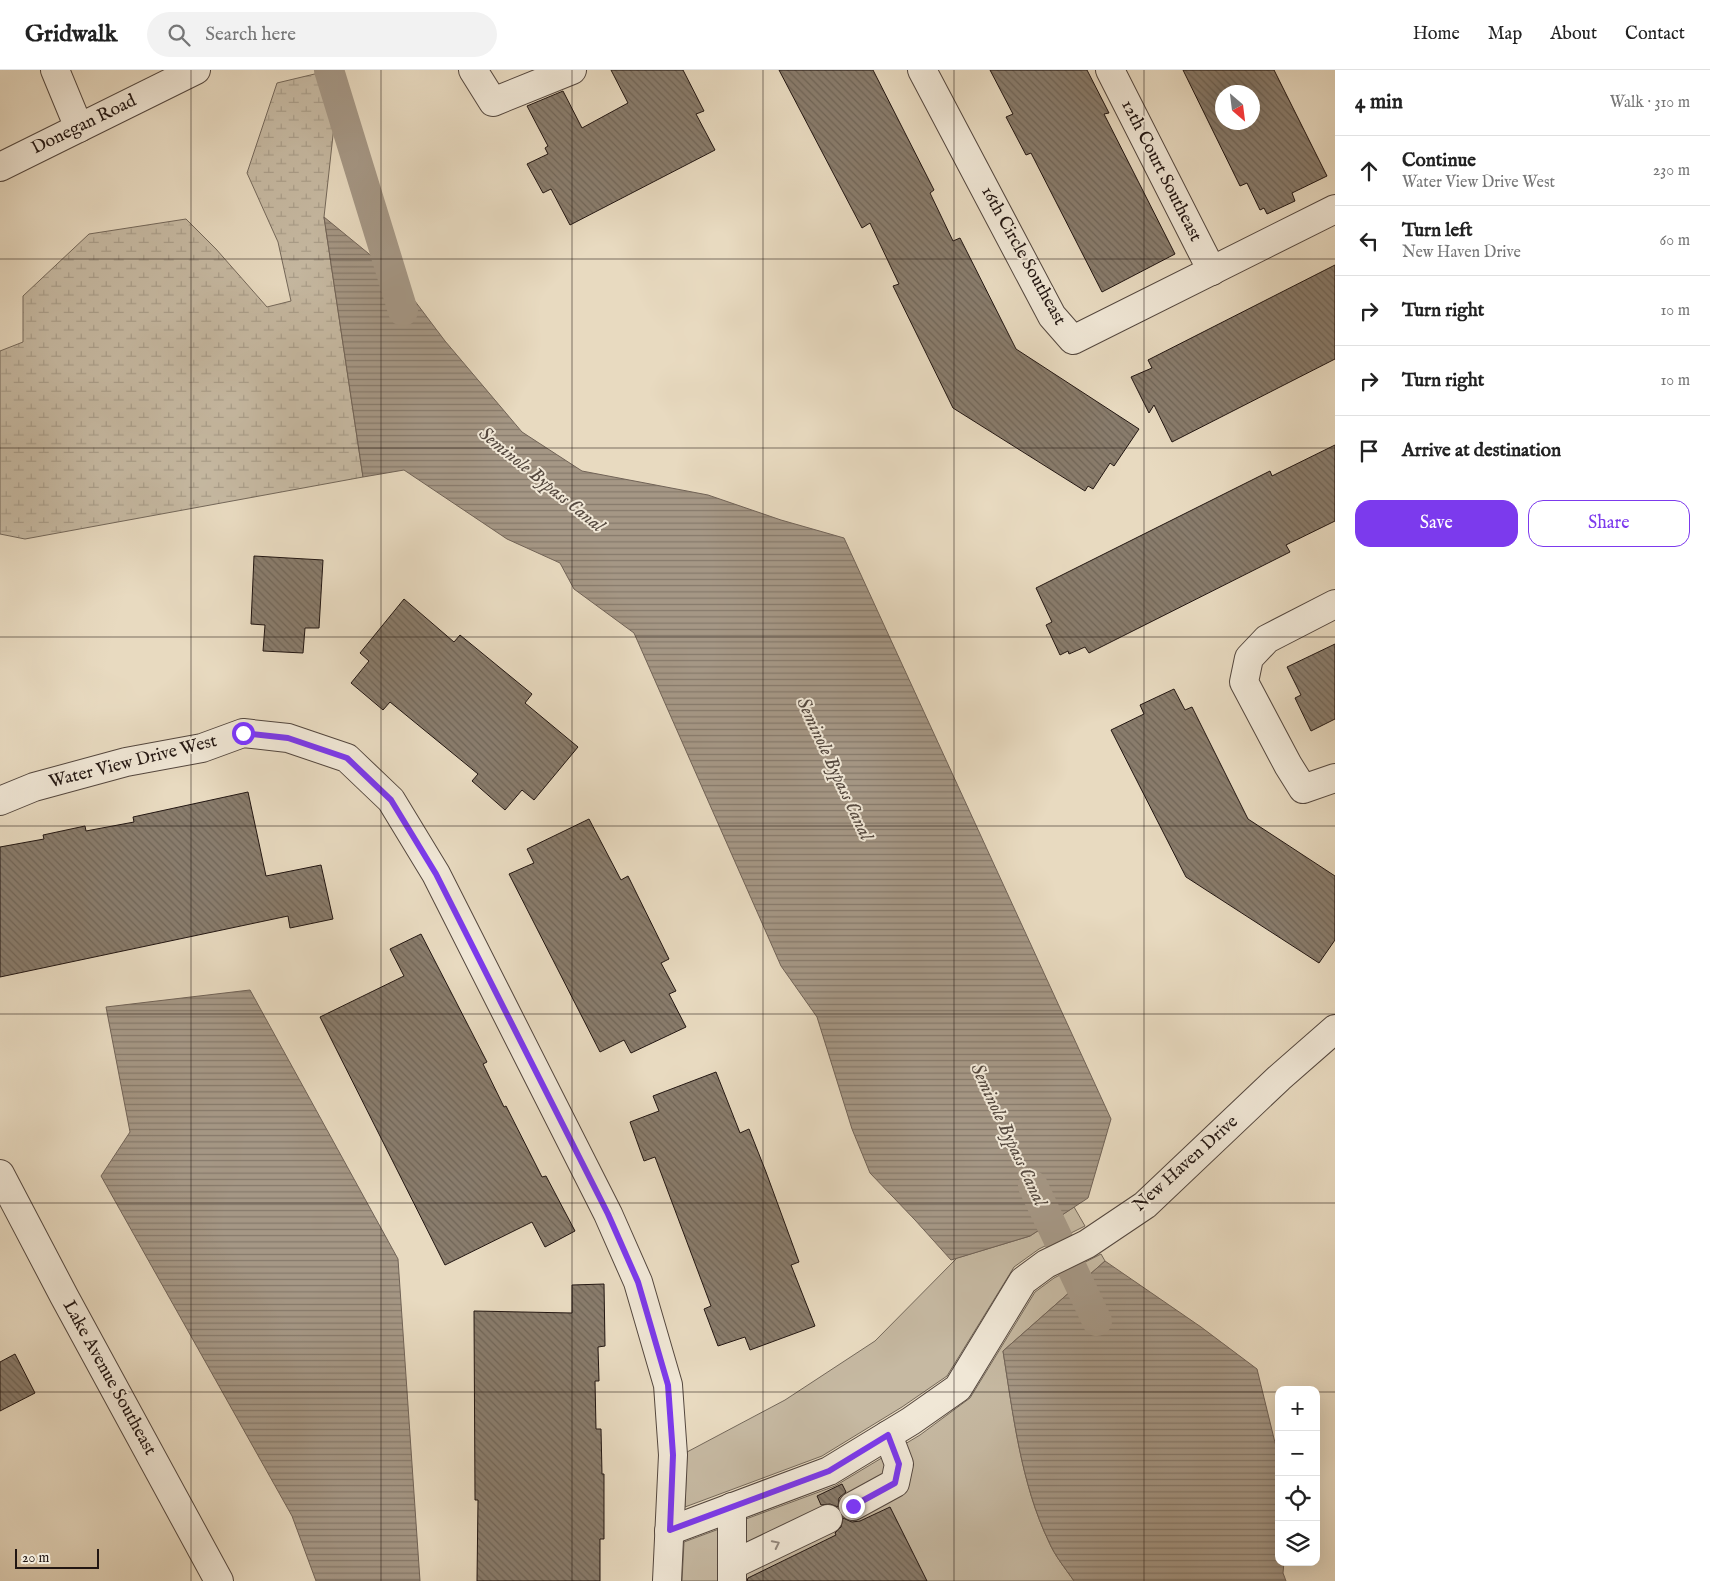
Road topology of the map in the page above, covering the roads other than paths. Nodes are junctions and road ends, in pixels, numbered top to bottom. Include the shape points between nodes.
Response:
1 (55, 70) edge
2 (196, 70) edge
3 (473, 70) edge
4 (572, 70) edge
5 (922, 70) edge
6 (1110, 70) edge
7 (79, 128) junction
8 (0, 167) edge
9 (1335, 209) edge
10 (1212, 272) junction
11 (1335, 604) edge
12 (1335, 778) edge
13 (0, 801) edge
14 (1335, 1029) edge
15 (0, 1174) edge
16 (888, 1435) junction
17 (853, 1506) dead end
18 (732, 1507) junction
19 (828, 1519) dead end
20 (670, 1530) junction
21 (732, 1573) edge
22 (219, 1581) edge
23 (667, 1581) edge

1 - 7 street
2 - 7 street, Donegan Road
3 - 4 street via 494,102
5 - 10 street, 16th Circle Southeast via 1052,316 1073,340
6 - 10 street, 12th Court Southeast
7 - 8 street, Donegan Road
9 - 10 street, 16th Circle Southeast
11 - 12 street via 1267,639 1249,658 1244,682 1303,789
13 - 20 street, Water View Drive West via 34,787 126,762 202,748 243,733 288,738 347,758 391,800 436,874 608,1214 638,1282 668,1385 673,1455
14 - 16 street, New Haven Drive via 1144,1206 1087,1244 1046,1264 1023,1280 958,1388
15 - 22 street, Lake Avenue Southeast
16 - 17 street via 899,1464 895,1483
16 - 18 street, New Haven Drive via 829,1471
18 - 20 street, New Haven Drive
18 - 21 street
21 -> 19 street
20 - 23 street, Water View Drive West

